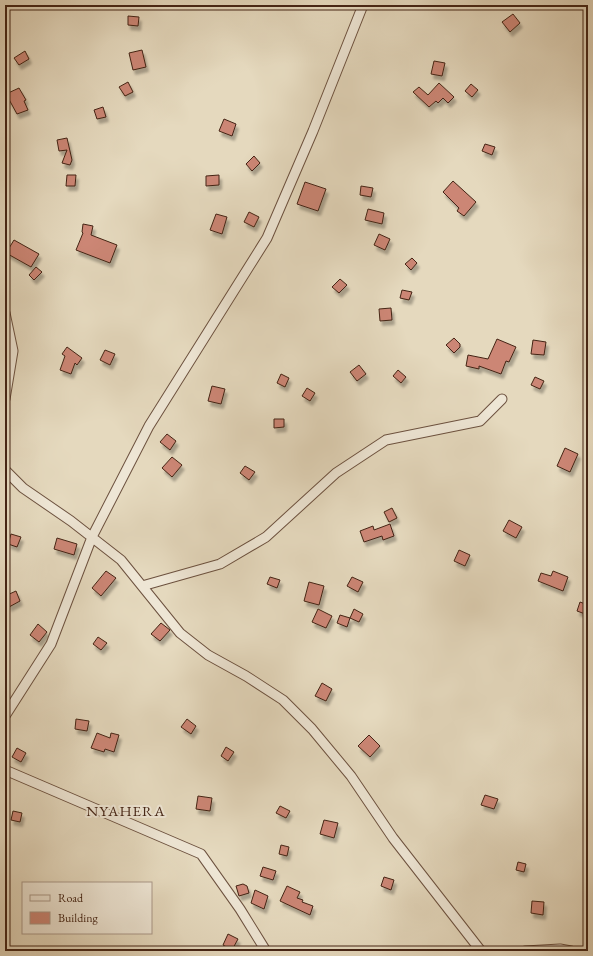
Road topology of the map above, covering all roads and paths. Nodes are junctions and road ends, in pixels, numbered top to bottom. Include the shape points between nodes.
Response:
1 (363, 5) edge
2 (5, 313) edge
3 (5, 399) edge
4 (502, 399) dead end
5 (5, 470) edge
6 (92, 538) junction
7 (142, 586) junction
8 (5, 716) edge
9 (5, 770) edge
10 (266, 951) edge
11 (480, 951) edge
12 (484, 951) edge
13 (525, 951) edge
14 (571, 951) edge

1 - 6 street via 267,238 149,426
2 - 3 street via 13,351
4 - 7 street via 480,421 386,440 336,473 266,537 220,564
5 - 6 street via 23,488
6 - 7 street via 121,560
6 - 8 street via 51,644
7 - 11 street via 180,633 208,655 283,700 312,729 351,776 393,838
9 - 10 street via 201,854
11 - 12 street
13 - 14 street

